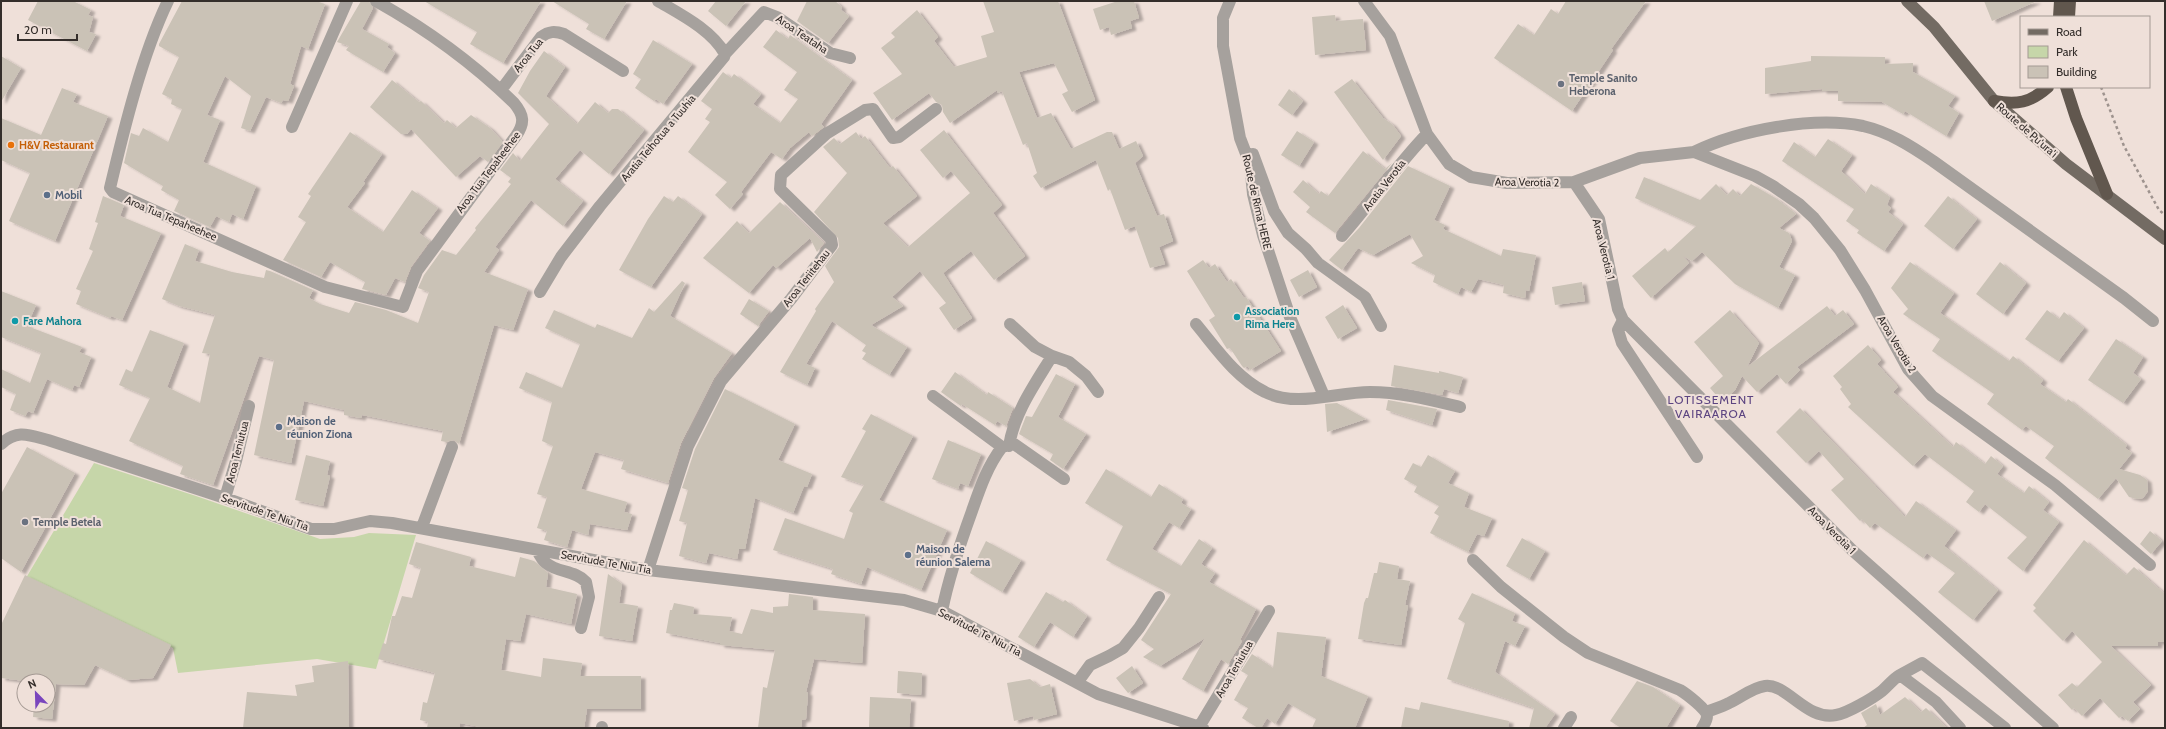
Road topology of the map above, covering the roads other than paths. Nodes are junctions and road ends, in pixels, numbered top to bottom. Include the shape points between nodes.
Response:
1 (168, 1) edge
2 (347, 1) edge
3 (376, 1) edge
4 (658, 1) edge
5 (1230, 1) edge
6 (1364, 1) edge
7 (1907, 1) edge
8 (2060, 1) edge
9 (2070, 1) edge
10 (2059, 16) edge
11 (2069, 16) edge
12 (725, 54) junction
13 (850, 58) dead end
14 (623, 71) dead end
15 (2047, 88) edge
16 (2066, 88) edge
17 (501, 90) junction
18 (1994, 101) junction
19 (936, 109) dead end
20 (292, 127) dead end
21 (1427, 134) junction
22 (1240, 138) junction
23 (1694, 152) junction
24 (1574, 182) junction
25 (2107, 194) junction
26 (1342, 236) dead end
27 (2165, 239) edge
28 (540, 292) dead end
29 (1623, 320) junction
30 (2153, 321) dead end
31 (1010, 324) dead end
32 (1196, 324) dead end
33 (1381, 326) dead end
34 (1052, 356) junction
35 (1098, 392) dead end
36 (933, 396) dead end
37 (1324, 396) junction
38 (249, 406) dead end
39 (1460, 408) dead end
40 (1, 444) edge
41 (452, 447) dead end
42 (1006, 447) junction
43 (1697, 457) dead end
44 (1064, 479) dead end
45 (225, 498) junction
46 (422, 527) junction
47 (537, 550) junction
48 (1473, 560) dead end
49 (2150, 565) dead end
50 (648, 570) junction
51 (1159, 597) dead end
52 (942, 611) junction
53 (1269, 611) dead end
54 (581, 628) dead end
55 (1900, 675) junction
56 (1077, 683) junction
57 (1706, 712) junction
58 (1571, 717) dead end
59 (1201, 727) edge
60 (1564, 728) edge
61 (1702, 728) edge
62 (1960, 728) edge
63 (2004, 728) edge
64 (2053, 728) edge

1 - 17 street, Aroa Tua Tepaheehee via 142,70 110,188 116,194 325,287 403,307 417,271 522,126 520,111
2 - 20 street
3 - 17 street, Aroa Tua Tepaheehee via 428,33
4 - 12 street via 698,26
5 - 22 street, Route de Rima HERE via 1224,18 1223,46
6 - 21 street, Aroa Verotia 2 via 1390,36
7 - 18 main road, Route de Pu'ura'i via 1934,27
8 - 10 highway
9 - 11 highway
12 - 13 street, Aroa Teataha via 764,12 769,12 830,54
12 - 28 street, Aratia Teihotua a Tuuhia via 704,84 600,206 561,257
14 - 17 street, Aroa Tua via 556,31 541,37
15 - 18 highway via 2023,102 2013,104
16 - 25 highway
18 - 25 main road, Route de Pu'ura'i via 2039,142
19 - 50 street, Aroa Teriitehau via 899,137 893,138 873,109 865,110 826,134 781,175 780,189 833,240 832,245 721,381 688,446
21 - 24 street, Aroa Verotia 2 via 1449,164 1471,177 1507,183
21 - 26 street, Aratia Verotia
22 - 33 street via 1251,149 1274,211 1288,233 1318,263 1365,297
22 - 37 street, Route de Rima HERE via 1250,164 1253,194 1276,276
23 - 24 street, Aroa Verotia 2 via 1640,158
23 - 30 street, Aroa Verotia 2 via 1716,141 1769,128 1833,124 1877,130 1933,160
23 - 49 street, Aroa Verotia 2 via 1755,176 1799,204 1840,250 1908,369 1932,396 2055,485
24 - 29 street, Aroa Verotia 1 via 1598,219 1618,309
25 - 27 main road, Route de Pu'ura'i
29 - 43 street, Aroa Verotia 1 via 1618,330 1622,343
29 - 64 street, Aroa Verotia 1 via 1880,577
31 - 34 street via 1035,347
32 - 37 street via 1233,368 1265,393 1285,399
34 - 35 street via 1069,362 1086,376
34 - 42 street via 1029,394
36 - 42 street
37 - 39 street via 1371,392 1430,399
38 - 45 street, Aroa Teniutua
40 - 45 street, Servitude Te Niu Tia via 10,436 30,435
41 - 46 street
42 - 44 street via 1014,444
42 - 52 street via 987,471 956,554
45 - 46 street, Servitude Te Niu Tia via 311,529 334,529 370,521
46 - 47 street, Servitude Te Niu Tia
47 - 50 street, Servitude Te Niu Tia
47 - 54 street via 544,562 550,566 575,574 586,582 589,597
48 - 57 street via 1501,587 1588,653 1680,690
50 - 52 street, Servitude Te Niu Tia via 876,596 904,600
51 - 56 street via 1123,648 1090,665
52 - 56 street, Servitude Te Niu Tia
53 - 59 street, Aroa Teniutua
55 - 57 street via 1881,691 1836,715 1808,711 1775,688 1766,686 1754,689
55 - 62 street via 1936,702
55 - 63 street via 1922,663
56 - 59 street, Servitude Te Niu Tia via 1098,694
57 - 61 street
58 - 60 street

